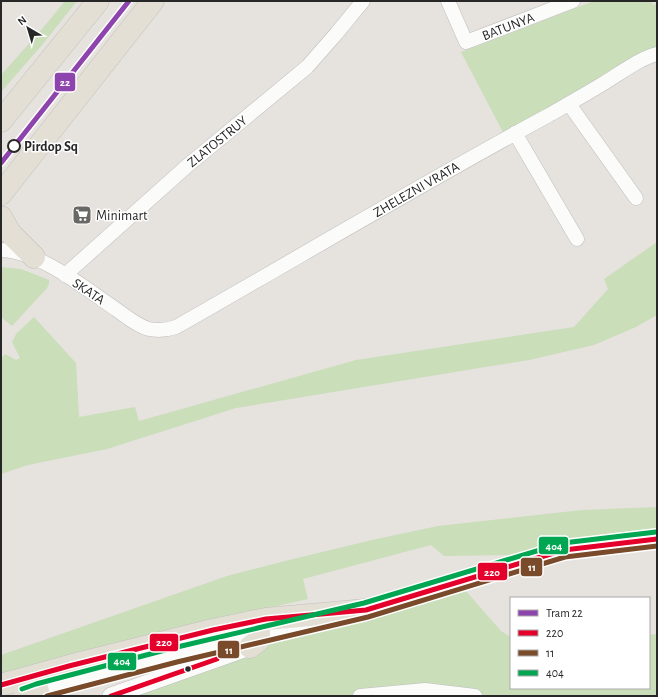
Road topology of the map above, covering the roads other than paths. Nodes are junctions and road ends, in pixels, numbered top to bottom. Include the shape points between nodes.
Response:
1 (98, 1) edge
2 (153, 1) edge
3 (363, 1) edge
4 (448, 1) edge
5 (573, 1) edge
6 (657, 54) edge
7 (569, 104) junction
8 (1, 122) edge
9 (515, 133) junction
10 (1, 194) edge
11 (636, 198) dead end
12 (1, 217) edge
13 (577, 239) dead end
14 (1, 250) edge
15 (34, 257) junction
16 (65, 275) junction
17 (176, 327) joint
18 (657, 539) edge
19 (366, 610) junction
20 (254, 635) junction
21 (1, 685) edge
22 (420, 693) edge
23 (34, 694) edge
24 (388, 695) edge
25 (111, 696) edge
26 (360, 696) edge
27 (475, 696) edge

1 - 8 main road
2 - 10 main road
3 - 16 street, ZLATOSTRUY via 307,67 187,166
4 - 5 street, BATUNYA via 466,42
6 - 7 street, ZHELEZNI VRATA
7 - 9 street, ZHELEZNI VRATA
7 - 11 street
9 - 13 street
9 - 17 street, ZHELEZNI VRATA
12 - 15 main road via 10,233
14 - 15 street, SKATA
15 - 16 street, SKATA
16 - 17 street, SKATA via 141,326 158,330
18 - 19 street via 564,550
19 - 20 street
19 - 20 main road via 266,619
20 - 21 main road via 212,630
20 - 23 street
20 - 25 street
22 - 24 street
22 - 27 street
24 - 26 street

